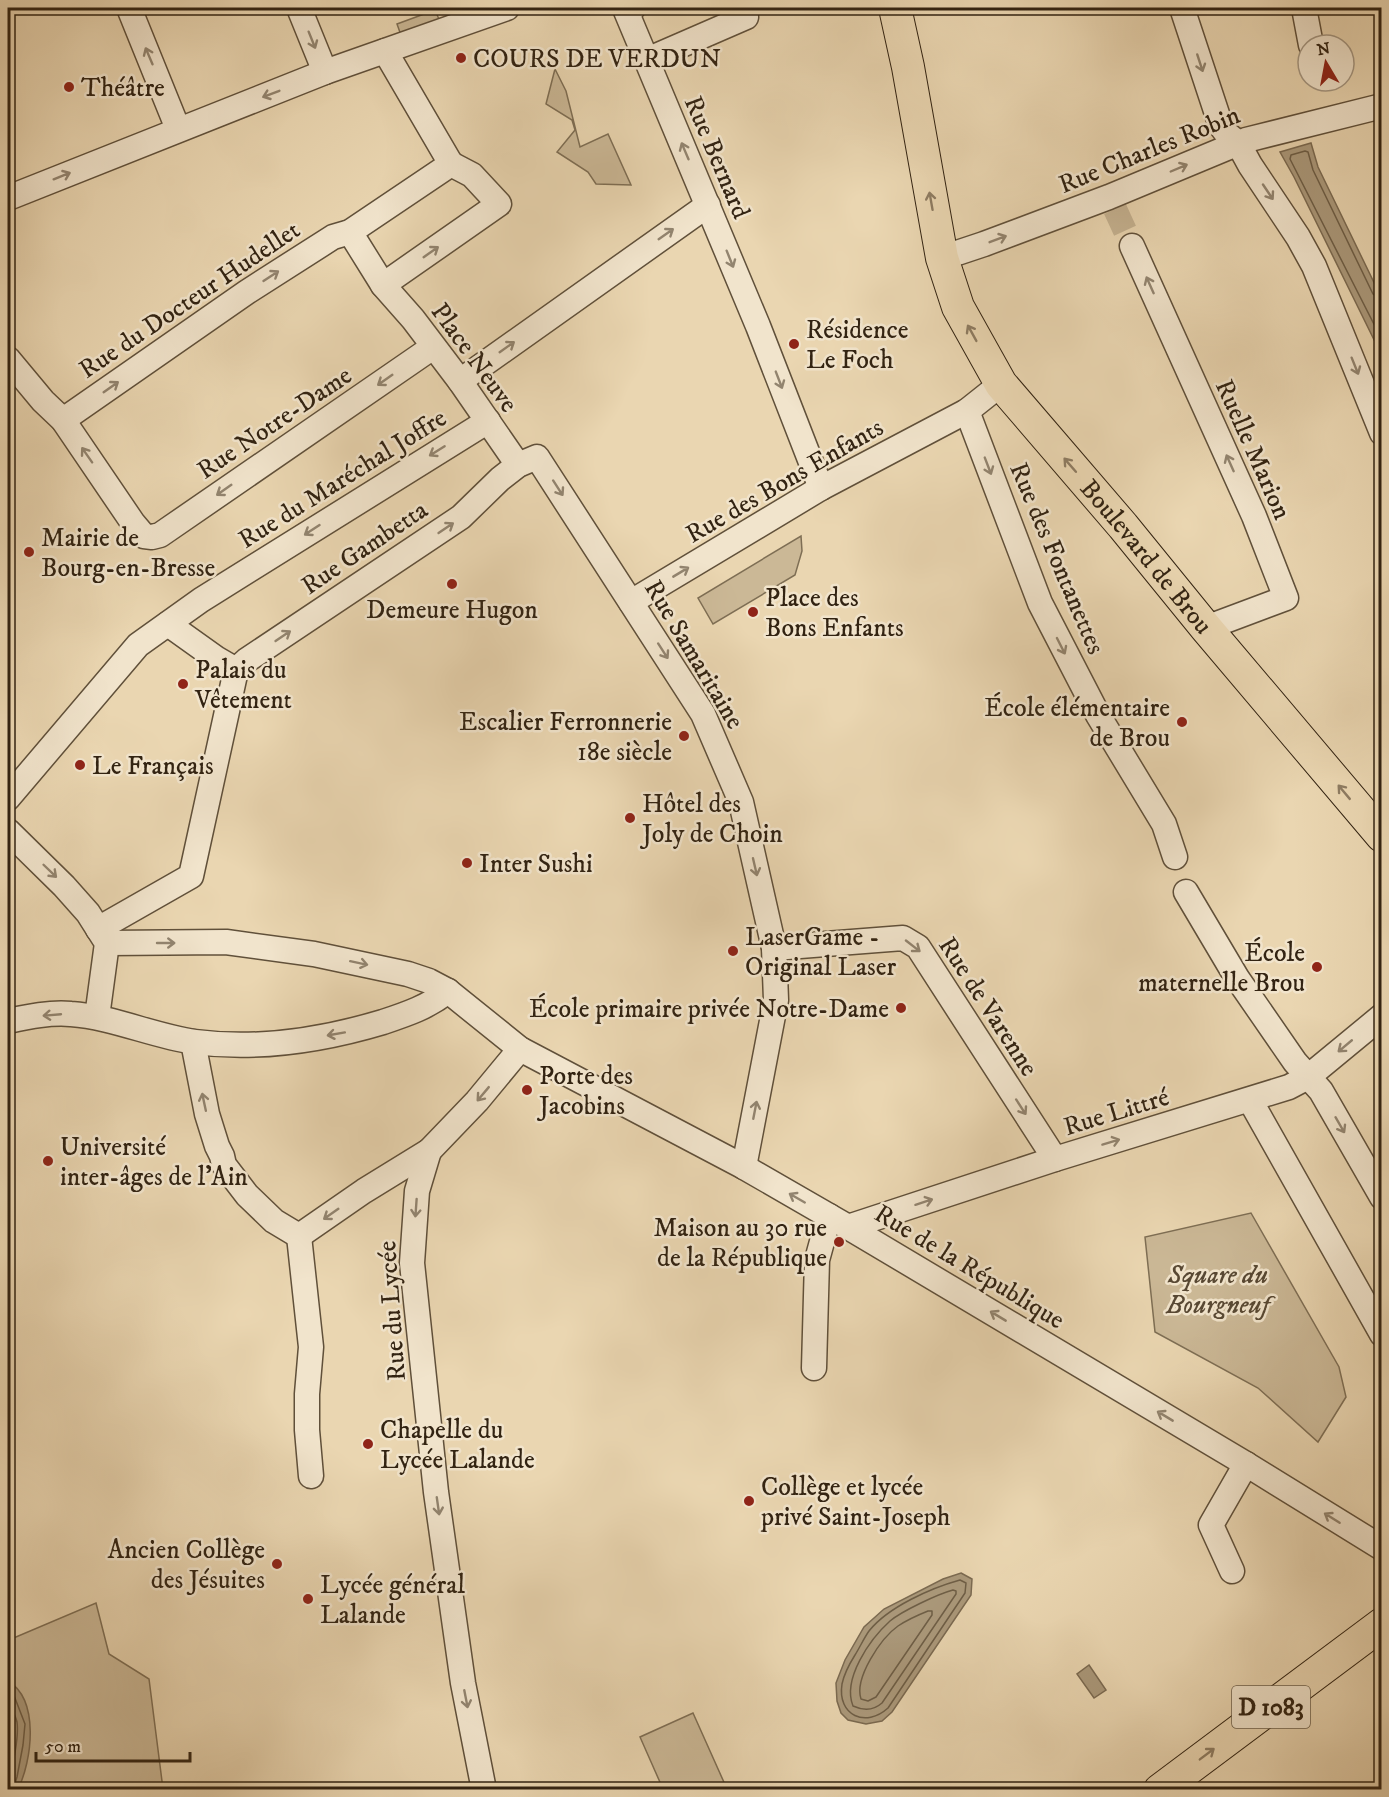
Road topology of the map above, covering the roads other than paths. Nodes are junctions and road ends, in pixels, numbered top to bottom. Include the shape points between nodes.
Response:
1 (129, 8) edge
2 (299, 8) edge
3 (507, 8) edge
4 (742, 8) edge
5 (895, 8) edge
6 (1182, 8) edge
7 (1304, 8) edge
8 (629, 9) edge
9 (1309, 33) edge
10 (385, 51) junction
11 (647, 60) junction
12 (325, 72) junction
13 (1382, 106) edge
14 (178, 129) junction
15 (1238, 143) junction
16 (451, 164) junction
17 (8, 198) edge
18 (708, 205) junction
19 (350, 232) junction
20 (1132, 246) tunnel mouth
21 (942, 258) junction
22 (383, 285) junction
23 (433, 347) junction
24 (8, 359) edge
25 (460, 381) junction
26 (1001, 384) junction
27 (967, 411) junction
28 (63, 420) junction
29 (488, 421) junction
30 (1382, 433) edge
31 (518, 465) junction
32 (821, 488) junction
33 (631, 602) junction
34 (168, 624) junction
35 (1206, 628) junction
36 (236, 670) junction
37 (8, 798) edge
38 (8, 831) edge
39 (1382, 836) edge
40 (1174, 857) dead end
41 (1186, 892) dead end
42 (103, 936) junction
43 (774, 948) junction
44 (448, 991) junction
45 (1382, 1016) edge
46 (97, 1017) junction
47 (8, 1021) edge
48 (193, 1042) junction
49 (520, 1049) junction
50 (1308, 1077) junction
51 (1250, 1100) junction
52 (429, 1151) junction
53 (1055, 1159) junction
54 (744, 1167) junction
55 (1382, 1197) edge
56 (839, 1222) junction
57 (299, 1236) junction
58 (1382, 1334) edge
59 (814, 1368) dead end
60 (1246, 1464) junction
61 (311, 1476) dead end
62 (1382, 1548) edge
63 (1232, 1571) dead end
64 (1378, 1633) edge
65 (484, 1790) edge
66 (1160, 1790) edge

14 -> 1 street
2 -> 12 street
3 - 10 street
4 - 11 street via 746,17
21 -> 5 main road, Boulevard de Brou
6 -> 15 street via 1221,126
7 - 9 street
8 - 11 street, Rue Bernard
10 - 12 street
10 - 16 street
18 -> 11 street, Rue Bernard
12 -> 14 street
13 - 15 street, Rue Charles Robin
17 -> 14 street
21 -> 15 street, Rue Charles Robin via 1112,203
15 -> 30 street via 1314,266
16 - 19 street, Rue du Docteur Hudellet
22 -> 16 street via 500,204 472,175
25 -> 18 street
18 -> 32 street, Rue Bernard
19 - 22 street, Place Neuve
28 -> 19 street, Rue du Docteur Hudellet via 247,292 333,237
35 -> 20 street, Ruelle Marion via 1286,598 1254,516
26 -> 21 main road, Boulevard de Brou via 958,307
22 - 23 street, Place Neuve
23 - 25 street, Place Neuve
23 -> 28 street, Rue Notre-Dame via 152,537 144,536 133,523
24 - 28 street
25 - 29 street, Place Neuve
26 - 27 street
35 -> 26 main road, Boulevard de Brou
27 - 32 street, Rue des Bons Enfants
27 -> 40 street, Rue des Fontanettes via 1040,603 1077,678 1164,824
29 - 31 street, Place Neuve
29 -> 34 street, Rue du Maréchal Joffre
31 -> 33 street, Rue Samaritaine via 537,457
36 -> 31 street, Rue Gambetta via 461,517
33 -> 32 street, Rue des Bons Enfants
33 -> 43 street, Rue Samaritaine via 704,714 741,802
34 - 36 street
34 - 37 street, Rue du Maréchal Joffre via 138,645
39 -> 35 main road, Boulevard de Brou
36 - 42 street via 191,876
38 -> 42 street via 64,886
41 - 50 street via 1237,978
42 -> 44 street, Rue de la République via 226,942 314,954 408,974
42 - 46 street
43 -> 53 street, Rue de Varenne via 903,938 918,947
54 -> 43 street, Rue Samaritaine via 776,1000
44 -> 48 street via 416,1011 356,1030 246,1045
44 - 49 street, Rue de la République
45 -> 50 street, Rue Littré
46 -> 47 street via 68,1014
46 - 48 street
57 -> 48 street via 274,1221 224,1165 207,1114
49 -> 52 street
49 - 54 street, Rue de la République
50 - 51 street, Rue Littré
50 -> 55 street via 1321,1091
53 -> 51 street, Rue Littré
51 - 58 street
52 -> 57 street
52 -> 65 street, Rue du Lycée via 417,1191 412,1263 436,1492 463,1683
56 -> 53 street, Rue Littré
56 -> 54 street, Rue de la République
56 - 59 street via 817,1260
60 -> 56 street, Rue de la République
57 - 61 street via 311,1347 307,1394
62 -> 60 street, Rue de la République
60 - 63 street via 1211,1525
66 -> 64 main road, D 1083

